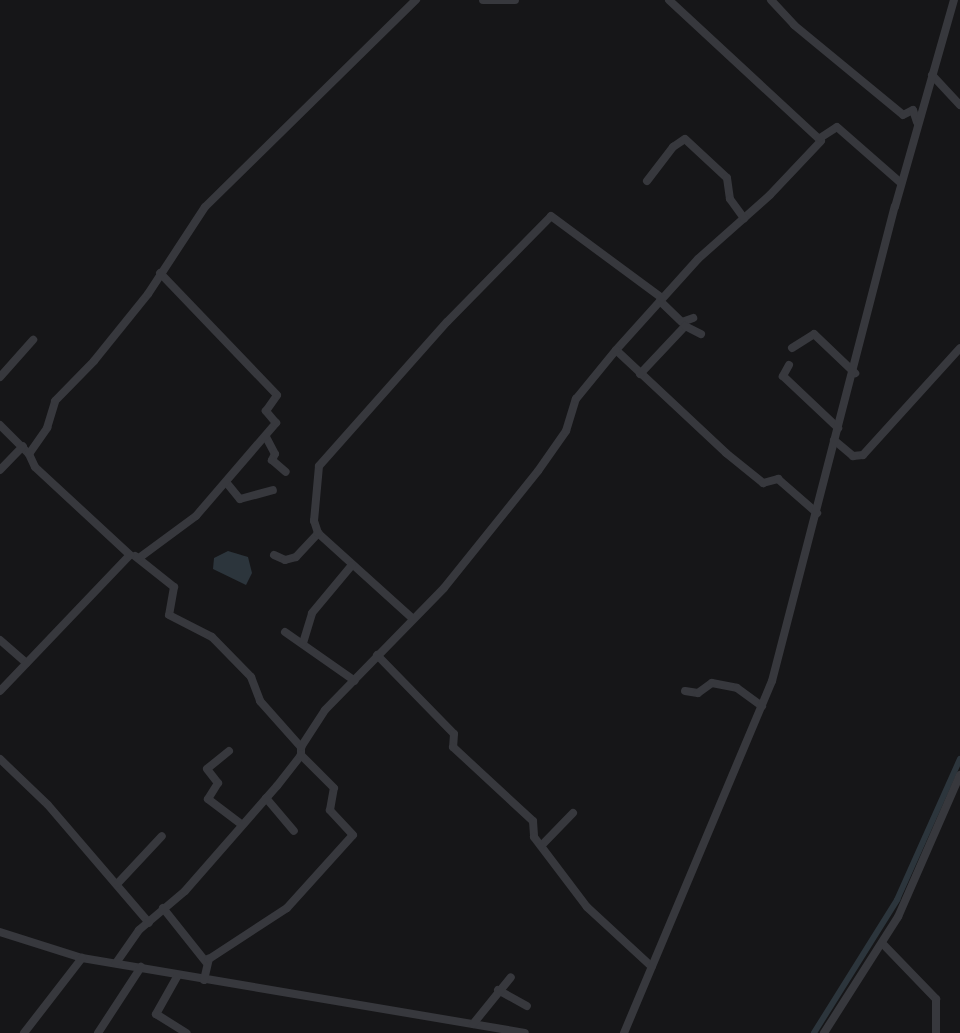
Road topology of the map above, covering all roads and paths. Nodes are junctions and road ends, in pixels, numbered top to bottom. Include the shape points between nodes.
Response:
1 (416, 0) edge
2 (482, 0) edge
3 (515, 0) edge
4 (669, 0) edge
5 (771, 0) edge
6 (954, 0) edge
7 (932, 75) junction
8 (960, 105) edge
9 (917, 124) junction
10 (820, 138) junction
11 (646, 181) dead end
12 (901, 183) junction
13 (744, 218) junction
14 (160, 273) junction
15 (661, 300) junction
16 (693, 318) dead end
17 (701, 334) dead end
18 (33, 340) dead end
19 (792, 348) dead end
20 (960, 348) edge
21 (616, 350) junction
22 (789, 365) dead end
23 (640, 374) junction
24 (855, 374) junction
25 (0, 377) edge
26 (0, 424) edge
27 (838, 428) junction
28 (266, 437) junction
29 (834, 440) junction
30 (23, 446) junction
31 (28, 454) junction
32 (0, 470) edge
33 (286, 472) dead end
34 (226, 482) junction
35 (273, 490) dead end
36 (817, 513) junction
37 (318, 533) junction
38 (130, 554) junction
39 (274, 555) dead end
40 (139, 558) junction
41 (352, 565) junction
42 (412, 618) junction
43 (285, 632) dead end
44 (0, 640) edge
45 (303, 643) junction
46 (378, 655) junction
47 (26, 663) junction
48 (355, 681) junction
49 (0, 691) edge
50 (685, 691) dead end
51 (762, 706) junction
52 (229, 751) dead end
53 (301, 751) junction
54 (0, 760) edge
55 (960, 774) edge
56 (266, 798) junction
57 (573, 813) dead end
58 (241, 824) junction
59 (294, 831) dead end
60 (162, 836) dead end
61 (541, 846) junction
62 (118, 883) junction
63 (163, 908) junction
64 (149, 923) junction
65 (0, 932) edge
66 (882, 944) junction
67 (82, 958) junction
68 (206, 962) junction
69 (116, 963) junction
70 (141, 967) junction
71 (652, 967) junction
72 (178, 975) junction
73 (511, 977) dead end
74 (204, 980) junction
75 (498, 990) junction
76 (527, 1006) dead end
77 (473, 1024) junction
78 (936, 1030) edge
79 (24, 1033) edge
80 (98, 1033) edge
81 (187, 1033) edge
82 (525, 1033) edge
83 (624, 1033) edge
84 (824, 1033) edge
85 (944, 1033) edge

1 - 14 street via 205,208
2 - 3 street
4 - 10 street
5 - 9 street via 794,25 903,115 914,110
6 - 7 street
7 - 8 street
7 - 9 street
9 - 12 street
10 - 12 street via 838,128
10 - 13 street
11 - 13 street via 673,147 685,140 726,178 730,199
12 - 24 street
13 - 15 street
14 - 28 street via 277,395 266,411 276,423
14 - 31 street via 94,361 57,398 47,428
15 - 16 street via 682,322
15 - 21 street
15 - 37 street via 552,216 447,322 317,469 314,521
17 - 23 street via 685,326
18 - 25 street
19 - 24 street via 814,334
20 - 29 street via 863,455 853,456
21 - 23 street
21 - 42 street via 576,399 566,431 538,471 444,588
22 - 27 street via 783,376
23 - 36 street via 761,482 776,478
24 - 27 street
26 - 30 street
27 - 29 street
28 - 33 street via 272,445 272,460
28 - 34 street
29 - 36 street
30 - 31 street
30 - 32 street
31 - 38 street via 35,468
34 - 35 street via 240,499
34 - 40 street via 196,516
36 - 51 street via 790,622
37 - 39 street via 296,557 285,560
37 - 41 street
38 - 40 street
38 - 47 street
40 - 53 street via 174,587 169,614 212,637 251,677 260,701
41 - 42 street
41 - 45 street via 312,612
42 - 46 street
43 - 45 street
44 - 47 street
45 - 48 street
46 - 48 street
46 - 61 street via 454,734 453,747 533,821 534,837
47 - 49 street
48 - 53 street via 325,710
50 - 51 street via 698,693 712,684 737,688
51 - 71 street
52 - 58 street via 207,769 218,783 208,799
53 - 56 street
53 - 68 street via 334,788 330,810 353,835 287,908
54 - 62 street
55 - 66 street via 898,917
56 - 58 street
56 - 59 street
57 - 61 street
58 - 63 street via 185,891
60 - 62 street
61 - 71 street via 587,907
62 - 64 street via 122,894
63 - 64 street
63 - 68 street
64 - 69 street
65 - 67 street
66 - 78 street via 936,999
66 - 84 street
67 - 69 street
67 - 79 street
68 - 74 street
69 - 70 street
70 - 72 street
70 - 80 street
71 - 83 street
72 - 74 street
72 - 81 street via 156,1014
73 - 75 street
74 - 77 street
75 - 76 street
75 - 77 street
77 - 82 street
78 - 85 street

